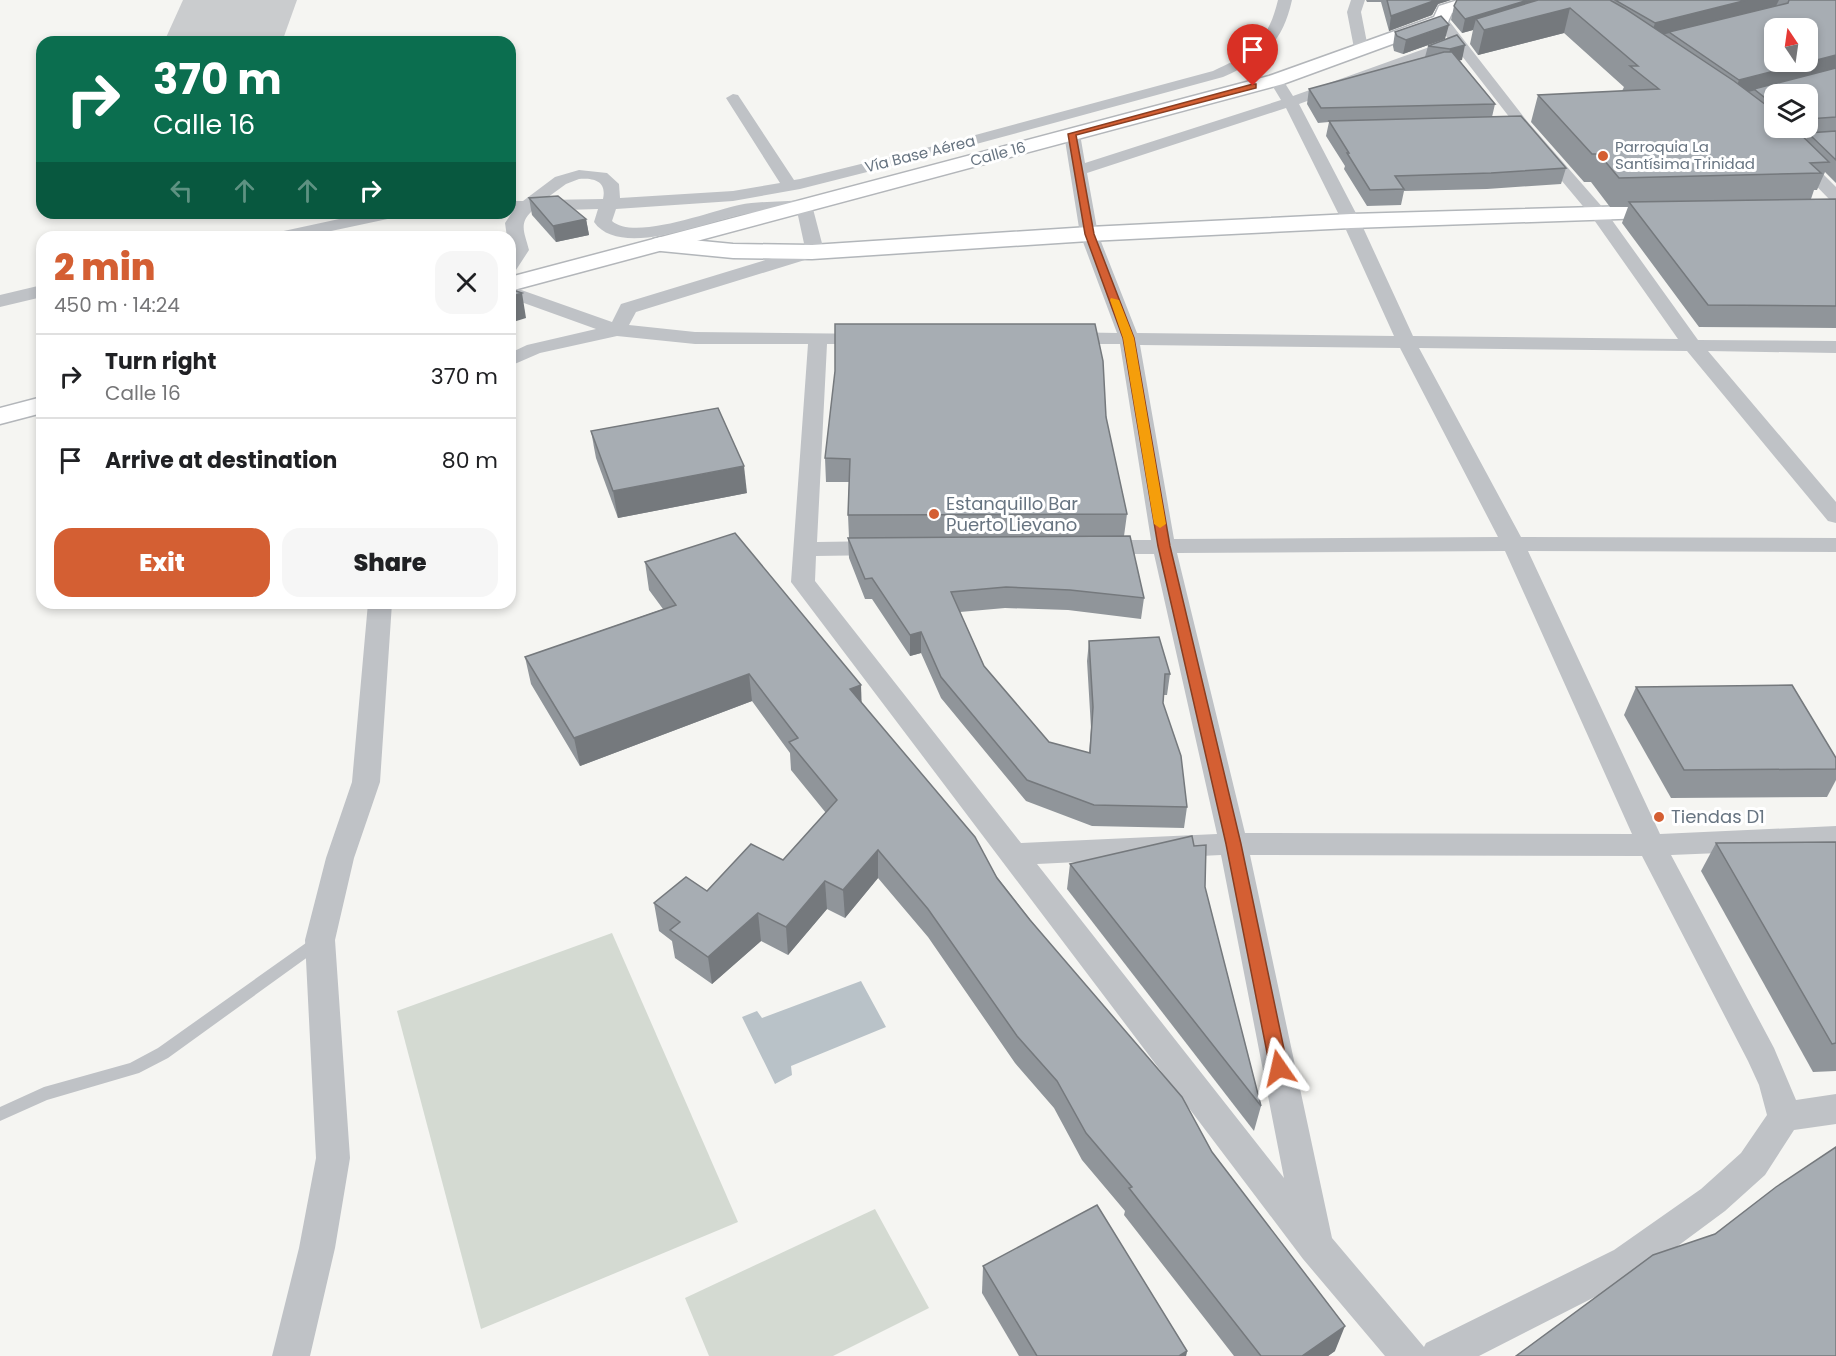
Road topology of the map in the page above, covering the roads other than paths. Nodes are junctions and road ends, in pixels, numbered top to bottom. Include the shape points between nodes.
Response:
1 (1285, 0) edge
2 (1358, 0) edge
3 (1475, 0) edge
4 (1441, 10) edge
5 (1479, 35) edge
6 (1456, 42) junction
7 (1361, 48) junction
8 (1276, 80) junction
9 (733, 98) dead end
10 (1290, 102) junction
11 (1522, 124) junction
12 (1499, 125) edge
13 (1072, 134) junction
14 (1805, 142) edge
15 (1079, 170) junction
16 (790, 186) junction
17 (609, 204) junction
18 (518, 206) edge
19 (804, 206) junction
20 (1832, 206) edge
21 (1693, 212) edge
22 (1598, 213) junction
23 (363, 219) edge
24 (1351, 221) junction
25 (307, 231) edge
26 (1089, 234) junction
27 (516, 236) edge
28 (637, 241) junction
29 (661, 244) junction
30 (813, 252) junction
31 (516, 256) edge
32 (516, 282) edge
33 (36, 292) edge
34 (516, 294) edge
35 (0, 301) edge
36 (617, 330) junction
37 (818, 338) junction
38 (890, 338) edge
39 (1045, 338) edge
40 (1129, 338) junction
41 (1406, 341) junction
42 (1691, 344) junction
43 (1836, 347) edge
44 (516, 357) edge
45 (36, 407) edge
46 (0, 416) edge
47 (1836, 516) edge
48 (1513, 544) junction
49 (1836, 545) edge
50 (1164, 546) junction
51 (1080, 547) edge
52 (901, 548) edge
53 (805, 549) junction
54 (380, 609) edge
55 (1836, 837) edge
56 (1233, 844) junction
57 (1651, 845) junction
58 (1014, 854) junction
59 (320, 940) junction
60 (1836, 1109) edge
61 (0, 1113) edge
62 (1784, 1117) junction
63 (1316, 1247) junction
64 (291, 1356) edge
65 (1409, 1356) edge
66 (1439, 1356) edge

1 - 16 street, Vía Base Aérea via 1270,42 1244,62 1218,74
2 - 7 street via 1354,12
3 - 4 main road, Calle 16
4 - 6 street
4 - 7 main road, Calle 16
5 - 6 street
6 - 10 street
6 - 11 street
7 - 8 main road, Calle 16
8 - 10 street
8 - 13 main road, Calle 16
9 - 16 street
10 - 15 street
10 - 24 street via 1315,130
11 - 12 street
11 - 22 street
13 - 15 street
13 - 19 main road, Calle 16
14 - 20 street via 1784,143
15 - 26 street
16 - 17 street, Vía Base Aérea via 733,196
17 - 18 street, Vía Base Aérea
17 - 18 street via 613,191 606,177 583,175 564,179
17 - 28 street via 603,218 605,227
19 - 28 street via 739,210
19 - 29 main road, Calle 16
19 - 30 street
21 - 22 main road
22 - 24 main road
22 - 42 street
23 - 25 street
24 - 26 main road
24 - 41 street
26 - 30 main road
26 - 40 street
27 - 31 street via 520,250
28 - 29 main road, Calle 16
28 - 32 main road, Calle 16
29 - 30 main road via 733,251
30 - 36 street via 628,308
33 - 35 street
34 - 36 street
36 - 37 street via 695,338
36 - 44 street via 534,349
37 - 38 street
37 - 53 street
39 - 40 street
40 - 41 street
40 - 50 street
41 - 42 street
41 - 48 street
42 - 43 street
42 - 47 street
45 - 46 main road
48 - 49 street
48 - 50 street
48 - 57 street
50 - 51 street
50 - 56 street
52 - 53 street
53 - 58 street via 803,582
54 - 59 street via 366,782 340,858
55 - 57 street
56 - 57 street
56 - 58 street
56 - 63 street
57 - 62 street via 1762,1058
58 - 63 street
59 - 61 lane via 163,1053 134,1068 44,1094
59 - 64 street via 333,1158 317,1248
60 - 62 street
62 - 66 street via 1754,1164 1713,1200 1627,1262
63 - 65 street

